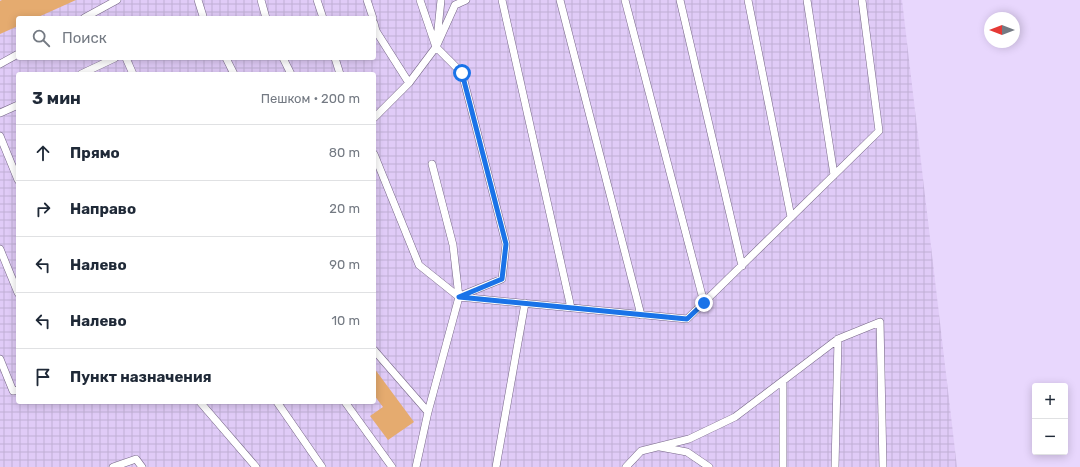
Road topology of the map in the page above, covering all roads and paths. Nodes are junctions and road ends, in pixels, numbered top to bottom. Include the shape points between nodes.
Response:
1 (117, 0) edge
2 (198, 0) edge
3 (261, 0) edge
4 (317, 0) edge
5 (367, 0) edge
6 (420, 0) edge
7 (441, 0) edge
8 (466, 0) edge
9 (502, 0) edge
10 (560, 0) edge
11 (625, 0) edge
12 (680, 0) edge
13 (748, 0) edge
14 (807, 0) edge
15 (862, 0) edge
16 (88, 16) edge
17 (202, 16) edge
18 (265, 16) edge
19 (322, 16) edge
20 (372, 16) edge
21 (376, 31) edge
22 (436, 47) junction
23 (16, 55) edge
24 (111, 60) edge
25 (127, 60) edge
26 (227, 60) edge
27 (284, 60) edge
28 (336, 60) edge
29 (0, 64) edge
30 (86, 72) edge
31 (133, 72) edge
32 (233, 72) edge
33 (290, 72) edge
34 (339, 72) edge
35 (409, 83) junction
36 (16, 106) edge
37 (0, 113) edge
38 (376, 116) edge
39 (0, 136) edge
40 (376, 159) edge
41 (432, 164) dead end
42 (16, 175) edge
43 (834, 175) junction
44 (791, 217) junction
45 (0, 249) edge
46 (742, 266) junction
47 (16, 288) edge
48 (459, 297) junction
49 (525, 303) junction
50 (704, 303) junction
51 (571, 308) junction
52 (641, 315) junction
53 (838, 339) junction
54 (376, 352) edge
55 (0, 359) edge
56 (783, 381) junction
57 (16, 390) edge
58 (202, 404) edge
59 (278, 404) edge
60 (346, 404) edge
61 (428, 412) junction
62 (658, 447) junction
63 (113, 467) edge
64 (142, 467) edge
65 (256, 467) edge
66 (322, 467) edge
67 (392, 467) edge
68 (416, 467) edge
69 (496, 467) edge
70 (626, 467) edge
71 (709, 467) edge
72 (783, 467) edge
73 (835, 467) edge
74 (883, 467) edge

1 - 16 lane
2 - 17 lane
3 - 18 lane
4 - 19 lane
5 - 20 lane
6 - 22 lane
7 - 22 lane
8 - 22 lane via 455,5
9 - 51 lane
10 - 52 lane
11 - 50 lane
12 - 46 lane
13 - 44 lane
14 - 43 lane
15 - 43 lane via 879,131
21 - 35 lane
22 - 35 lane
22 - 48 lane via 462,73 506,244 502,279
23 - 29 lane
24 - 30 lane
25 - 31 lane
26 - 32 lane
27 - 33 lane
28 - 34 lane
35 - 38 lane
36 - 37 lane
39 - 42 lane
40 - 48 lane via 419,265
41 - 48 lane via 453,245
43 - 44 lane
44 - 46 lane
45 - 47 lane
46 - 50 lane
48 - 49 lane
48 - 61 lane
49 - 51 lane
49 - 69 lane
50 - 52 lane via 687,319
51 - 52 lane
53 - 56 lane
53 - 73 lane
53 - 74 lane via 880,322
54 - 61 lane
55 - 57 lane via 13,391
56 - 62 lane via 735,417 689,438
56 - 72 lane
58 - 65 lane
59 - 66 lane
60 - 67 lane
61 - 68 lane
62 - 70 lane via 641,451
62 - 71 lane via 687,452
63 - 64 lane via 136,459

